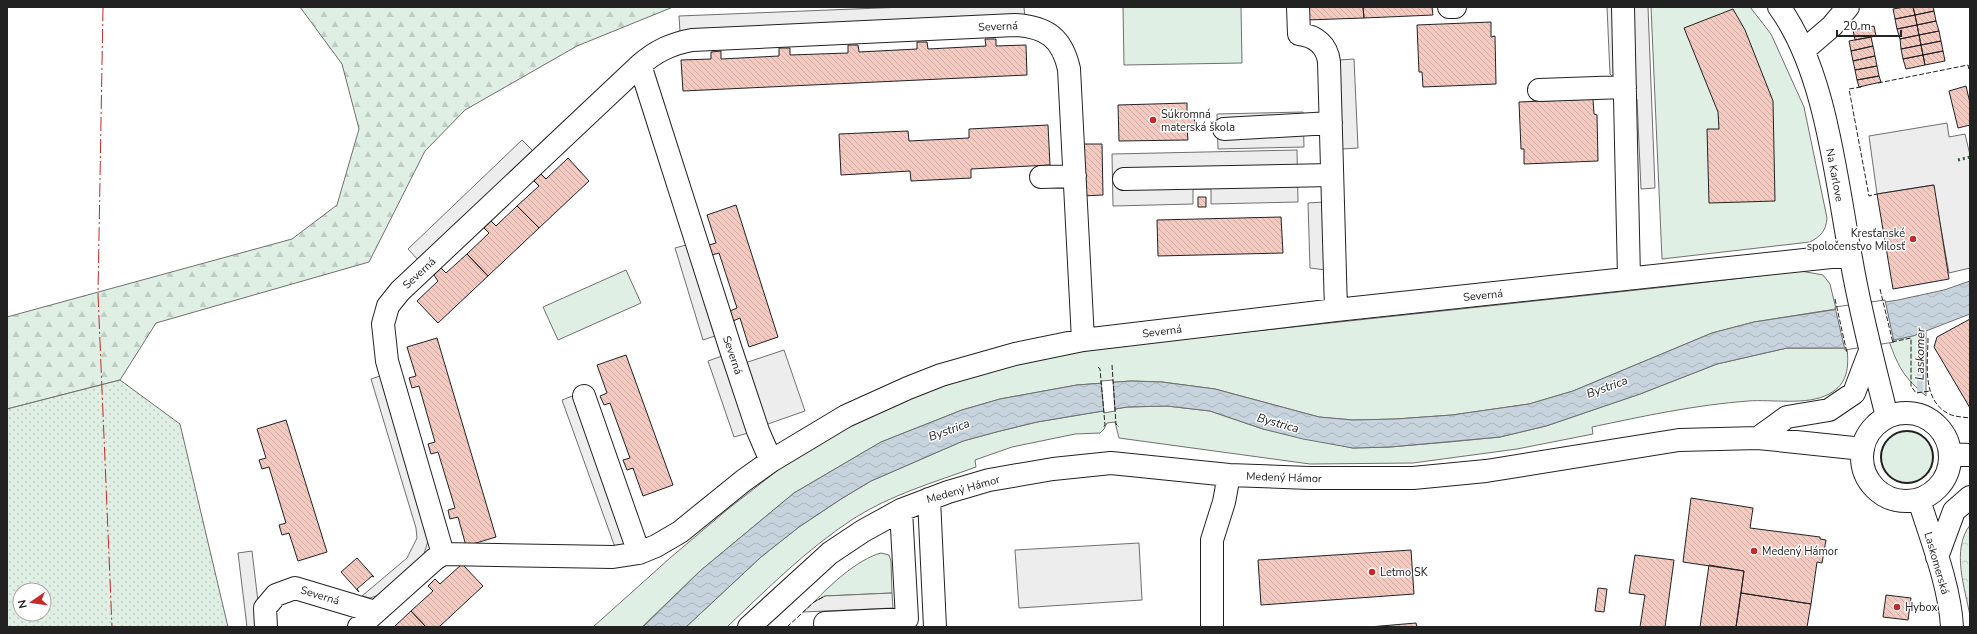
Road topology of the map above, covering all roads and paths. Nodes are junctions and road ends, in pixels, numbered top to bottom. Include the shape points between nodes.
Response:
1 (1298, 7) edge
2 (1449, 7) edge
3 (1455, 7) edge
4 (1623, 7) edge
5 (1779, 7) edge
6 (1848, 7) edge
7 (1804, 50) junction
8 (640, 65) junction
9 (1625, 87) junction
10 (1539, 90) dead end
11 (1331, 123) junction
12 (1224, 129) dead end
13 (1332, 174) junction
14 (1075, 176) junction
15 (1041, 177) dead end
16 (1124, 179) dead end
17 (1850, 254) junction
18 (1629, 278) junction
19 (1336, 310) junction
20 (1083, 340) junction
21 (1870, 351) junction
22 (584, 396) dead end
23 (1887, 417) junction
24 (1758, 438) junction
25 (1863, 449) junction
26 (1960, 454) edge
27 (771, 461) junction
28 (1229, 475) junction
29 (1970, 497) edge
30 (929, 498) junction
31 (1918, 500) junction
32 (901, 510) junction
33 (639, 553) junction
34 (443, 554) junction
35 (1937, 557) junction
36 (375, 612) junction
37 (825, 623) dead end
38 (907, 623) edge
39 (266, 627) edge
40 (359, 627) edge
41 (749, 627) edge
42 (935, 627) edge
43 (1212, 627) edge
44 (1952, 627) edge

1 - 11 street via 1300,34 1315,38 1328,54
2 - 3 street
4 - 9 street
5 - 7 street, Na Karlove
6 - 7 street via 1832,26
7 - 17 street, Na Karlove via 1818,91
8 - 14 street, Severná via 662,48 692,40 1027,26 1056,39 1066,52
8 - 27 street, Severná via 758,431
8 - 34 street, Severná via 400,291 388,306 383,324 387,361
9 - 10 street
9 - 18 street
11 - 12 street
11 - 13 street
13 - 16 street
13 - 19 street
14 - 15 street
14 - 20 street, Severná
17 - 18 street, Severná
17 - 21 street, Na Karlove
18 - 19 street, Severná
19 - 20 street, Severná
20 - 27 street, Severná via 995,359 941,375 846,416
21 - 23 street, Na Karlove
21 - 24 street via 1854,393 1828,410 1787,417
22 - 33 street
23 - 25 street via 1871,430
23 - 26 street via 1909,413 1922,416 1942,430 1948,442
24 - 25 street, Medený Hámor
24 - 28 street, Medený Hámor via 1679,440 1486,470 1413,478
25 - 31 street via 1864,471 1876,490 1896,500
26 - 31 street via 1939,487
27 - 33 street, Severná via 680,532
28 - 30 street, Medený Hámor via 1111,463 1053,469 989,480
28 - 43 street via 1212,540
29 - 35 street via 1954,511
30 - 32 street, Medený Hámor
30 - 42 street
31 - 35 street, Laskomerská
32 - 38 street
32 - 41 street, Medený Hámor via 830,553
33 - 34 street, Severná via 613,557
34 - 36 street
35 - 44 street, Laskomerská
36 - 39 street, Severná via 295,588 276,595 265,608
36 - 40 street
37 - 38 street

